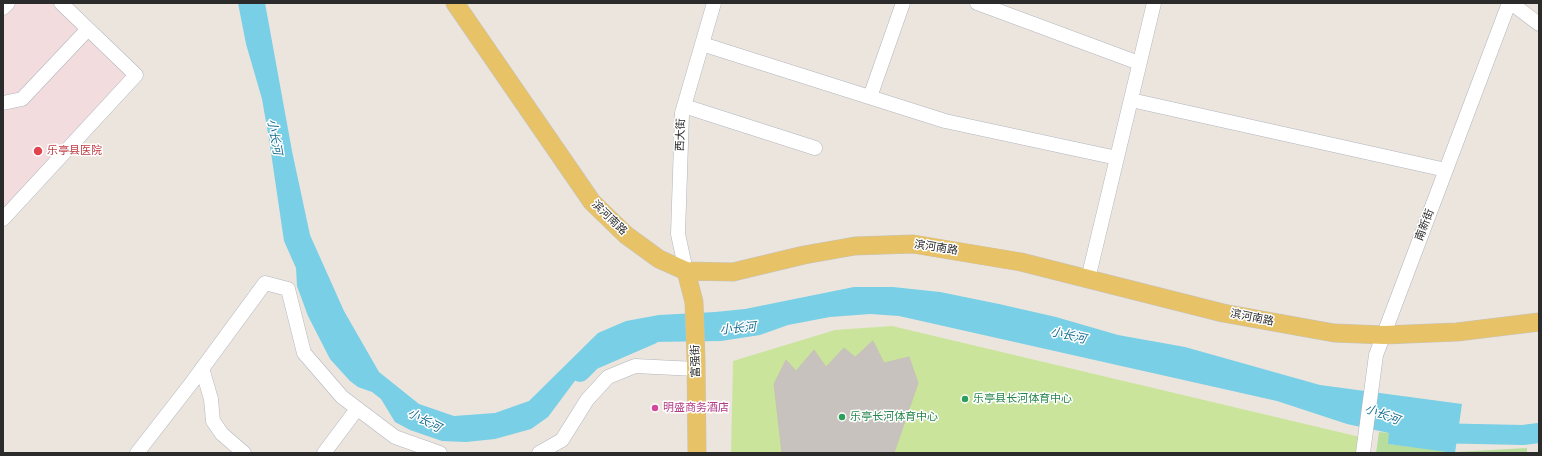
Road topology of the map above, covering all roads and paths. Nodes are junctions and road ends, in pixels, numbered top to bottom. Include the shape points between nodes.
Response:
1 (8, 3) edge
2 (61, 3) edge
3 (455, 3) edge
4 (714, 3) edge
5 (903, 3) edge
6 (976, 3) edge
7 (1154, 3) edge
8 (1510, 3) edge
9 (3, 8) edge
10 (1539, 24) edge
11 (88, 29) junction
12 (702, 44) junction
13 (1139, 63) junction
14 (870, 97) junction
15 (1131, 100) junction
16 (3, 103) edge
17 (684, 106) junction
18 (815, 148) dead end
19 (1117, 158) junction
20 (1446, 170) junction
21 (3, 219) edge
22 (686, 271) junction
23 (1088, 279) junction
24 (1539, 322) edge
25 (1384, 335) junction
26 (696, 364) junction
27 (202, 368) junction
28 (358, 409) junction
29 (137, 453) edge
30 (244, 453) edge
31 (324, 453) edge
32 (440, 453) edge
33 (539, 453) edge
34 (697, 453) edge
35 (1363, 453) edge

1 - 9 street
2 - 11 street
3 - 22 main road, 滨河南路 via 592,202 626,235 659,259
4 - 12 street, 西大街
5 - 14 street
6 - 13 street
7 - 13 street
8 - 10 street
8 - 20 street, 南新街
11 - 16 street via 22,99
11 - 21 street via 136,75
12 - 14 street
12 - 17 street, 西大街
13 - 15 street
14 - 19 street via 944,121
15 - 19 street
15 - 20 street
17 - 18 street
17 - 22 street, 西大街 via 678,234
19 - 23 street
20 - 25 street, 南新街
22 - 23 main road, 滨河南路 via 734,272 855,246 913,244 1021,262
22 - 26 main road, 富强街 via 694,302
23 - 25 main road, 滨河南路 via 1245,317 1334,333
24 - 25 main road, 滨河南路 via 1457,332
25 - 35 street, 南新街 via 1376,355
26 - 33 street via 635,366 608,377 587,400 562,440
26 - 34 main road, 富强街
27 - 28 street via 265,283 288,289 304,353 342,397
27 - 29 street
27 - 30 street via 211,399 213,421 222,434
28 - 31 street
28 - 32 street via 395,437

